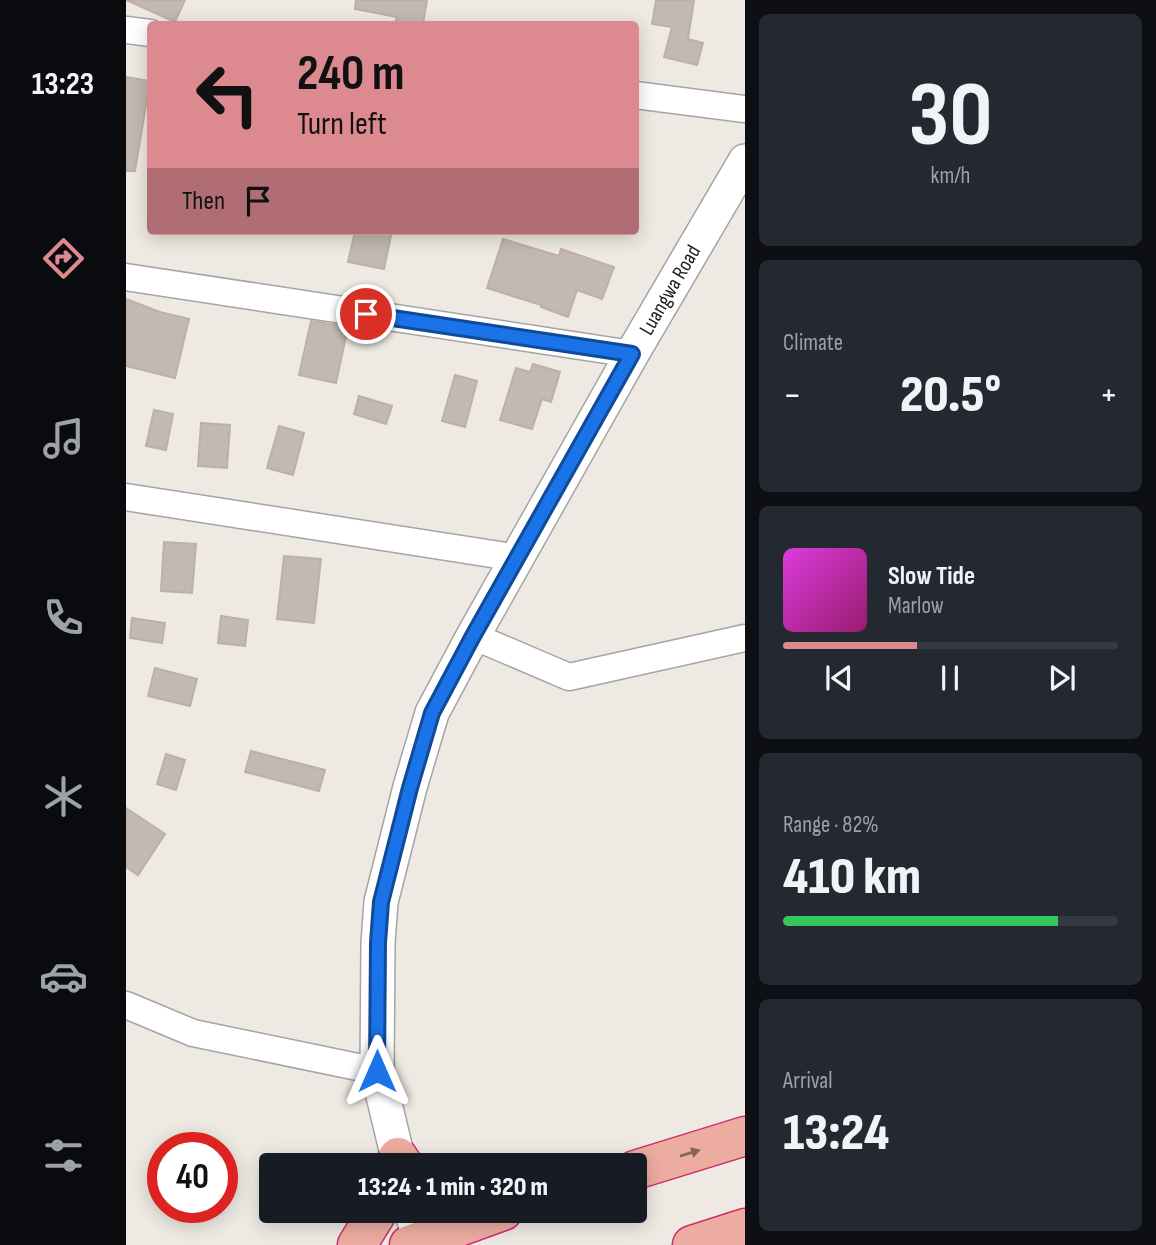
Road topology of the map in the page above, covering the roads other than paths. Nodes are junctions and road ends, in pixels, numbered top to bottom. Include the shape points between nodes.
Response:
1 (126, 30) edge
2 (147, 33) edge
3 (639, 96) edge
4 (745, 109) edge
5 (745, 161) edge
6 (126, 277) edge
7 (632, 354) junction
8 (126, 497) edge
9 (518, 558) junction
10 (473, 636) junction
11 (745, 638) edge
12 (126, 1005) edge
13 (377, 1071) junction
14 (745, 1136) edge
15 (397, 1153) edge
16 (647, 1166) edge
17 (371, 1223) edge
18 (450, 1223) edge
19 (745, 1228) edge
20 (414, 1233) edge
21 (357, 1245) edge
22 (692, 1245) edge

1 - 2 street
3 - 4 street
5 - 7 street, Luangwa Road
6 - 7 street
7 - 9 street, Luangwa Road
8 - 9 street
9 - 10 street, Luangwa Road
10 - 11 street via 569,677
10 - 13 street, Luangwa Road via 432,713 389,864 378,943
12 - 13 street via 193,1033
13 - 15 street, Luangwa Road
16 -> 14 highway
17 - 21 highway
18 - 20 highway
19 - 22 highway

